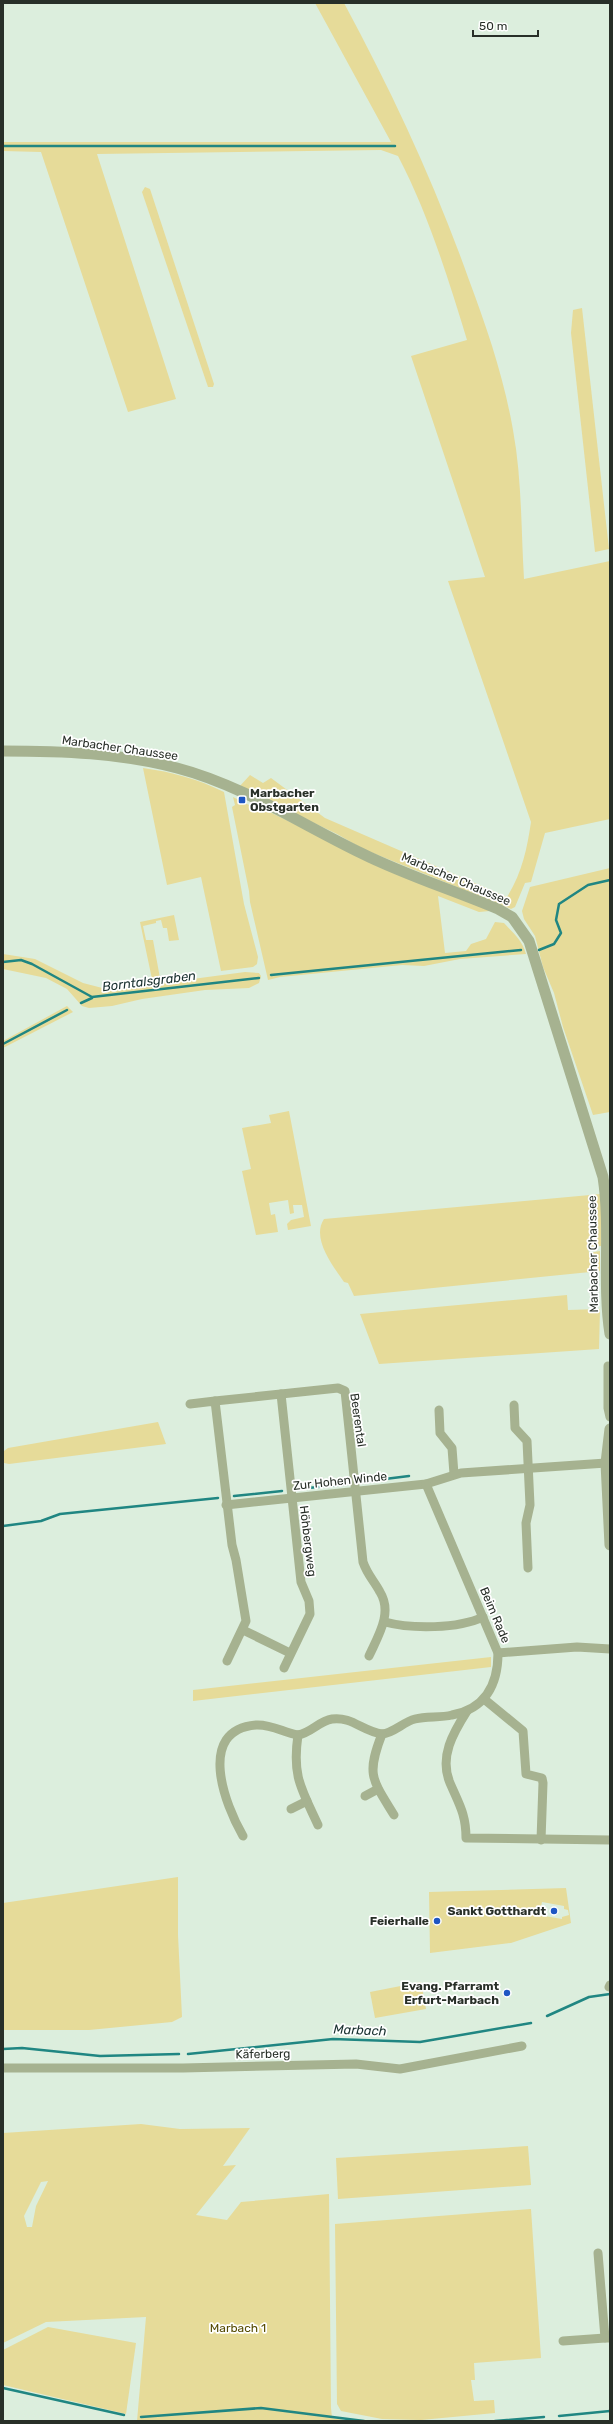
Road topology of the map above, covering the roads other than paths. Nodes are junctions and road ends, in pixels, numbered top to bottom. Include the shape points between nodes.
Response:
1 (3, 751) edge
2 (610, 1334) edge
3 (608, 1366) dead end
4 (281, 1394) junction
5 (215, 1401) junction
6 (190, 1404) dead end
7 (514, 1405) dead end
8 (439, 1410) dead end
9 (610, 1418) edge
10 (610, 1429) edge
11 (606, 1463) junction
12 (529, 1468) junction
13 (454, 1474) junction
14 (426, 1484) junction
15 (355, 1491) junction
16 (291, 1498) junction
17 (226, 1505) junction
18 (610, 1545) edge
19 (528, 1568) dead end
20 (483, 1617) junction
21 (385, 1622) junction
22 (243, 1630) junction
23 (610, 1649) edge
24 (290, 1653) junction
25 (498, 1653) junction
26 (369, 1656) dead end
27 (227, 1661) dead end
28 (284, 1668) dead end
29 (484, 1699) junction
30 (467, 1711) junction
31 (298, 1734) junction
32 (382, 1734) junction
33 (378, 1789) junction
34 (365, 1796) dead end
35 (307, 1801) junction
36 (291, 1809) dead end
37 (394, 1815) dead end
38 (318, 1825) dead end
39 (243, 1836) dead end
40 (543, 1840) junction
41 (610, 1840) edge
42 (522, 2046) dead end
43 (3, 2068) edge
44 (598, 2253) dead end
45 (607, 2321) edge
46 (607, 2338) edge
47 (563, 2342) dead end

1 - 2 street, Marbacher Chaussee via 98,755 178,768 245,795 361,853 512,917 528,942 603,1177 607,1202
3 - 9 street
4 - 5 street, Beerental
4 - 15 street, Beerental via 338,1388 345,1391
4 - 16 street
5 - 6 street, Beerental
5 - 17 street
7 - 12 street via 515,1428 527,1441
8 - 13 street via 440,1433 452,1448
10 - 11 street
11 - 12 street, Zur Hohen Winde
11 - 18 street
12 - 13 street, Zur Hohen Winde
12 - 19 street via 530,1505 526,1523
13 - 14 street, Zur Hohen Winde
14 - 15 street, Zur Hohen Winde
14 - 20 street, Beim Rade
15 - 16 street, Zur Hohen Winde
15 - 21 street via 364,1562 370,1578 381,1593
16 - 17 street, Zur Hohen Winde
16 - 24 street, Höhbergweg via 301,1582 310,1610 307,1624
17 - 22 street via 245,1615
20 - 21 street via 473,1621 417,1628
20 - 25 street, Beim Rade
21 - 26 street
22 - 24 street
22 - 27 street
23 - 25 street, Beim Rade via 577,1647
24 - 28 street, Höhbergweg
25 - 29 street via 496,1680
29 - 30 street
29 - 40 street via 523,1731 526,1774 542,1778 543,1783
30 - 32 street via 416,1719
30 - 40 street via 452,1736 446,1758 447,1775 465,1816 466,1838
31 - 32 street via 305,1733 327,1720 337,1719 347,1720
31 - 35 street via 295,1771
31 - 39 street via 265,1725 255,1725 237,1732 222,1748 219,1768 221,1781 233,1820
32 - 33 street via 372,1762 373,1780
33 - 34 street
33 - 37 street
35 - 36 street
35 - 38 street
40 - 41 street
42 - 43 street, Käferberg via 400,2069 356,2064 183,2068
44 - 45 street
45 - 46 street
46 - 47 street

